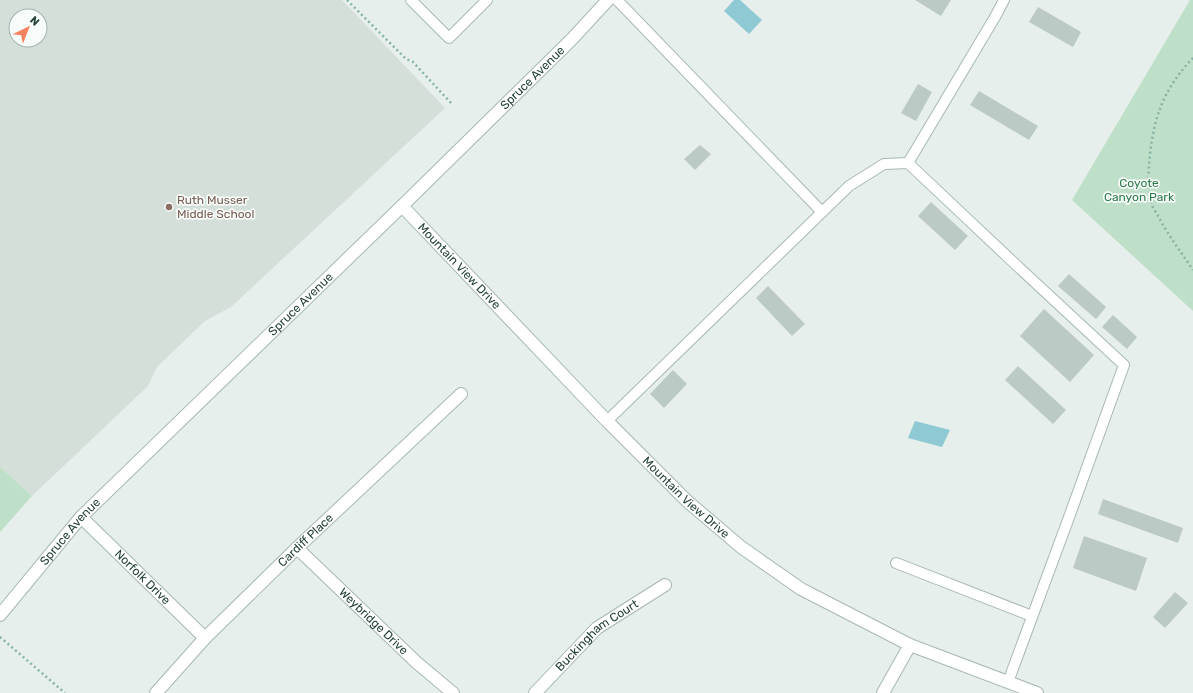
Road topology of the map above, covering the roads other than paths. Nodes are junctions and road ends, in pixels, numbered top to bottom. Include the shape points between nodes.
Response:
1 (412, 0) edge
2 (487, 0) edge
3 (608, 0) edge
4 (617, 0) edge
5 (1004, 0) edge
6 (908, 163) junction
7 (402, 206) junction
8 (822, 212) junction
9 (461, 394) dead end
10 (607, 421) junction
11 (81, 517) junction
12 (297, 548) junction
13 (896, 563) dead end
14 (665, 585) dead end
15 (0, 616) edge
16 (1032, 616) junction
17 (205, 638) junction
18 (910, 645) junction
19 (1008, 682) junction
20 (156, 693) edge
21 (453, 693) edge
22 (535, 693) edge
23 (883, 693) edge
24 (1037, 693) edge

1 - 2 lane via 448,38
3 - 7 street, Spruce Avenue via 572,39
4 - 8 lane
5 - 6 lane
6 - 8 lane via 884,164 849,186
6 - 16 lane via 1124,365
7 - 10 street, Mountain View Drive
7 - 11 street, Spruce Avenue
8 - 10 lane
9 - 12 street, Cardiff Place
10 - 18 street, Mountain View Drive via 687,502 741,547 801,589
11 - 15 street, Spruce Avenue
11 - 17 street, Norfolk Drive
12 - 17 street, Cardiff Place
12 - 21 street, Weybridge Drive via 416,662
13 - 16 lane
14 - 22 street, Buckingham Court via 597,628
16 - 19 lane
17 - 20 street, Cardiff Place
18 - 19 street, Mountain View Drive
18 - 23 street
19 - 24 street, Mountain View Drive

